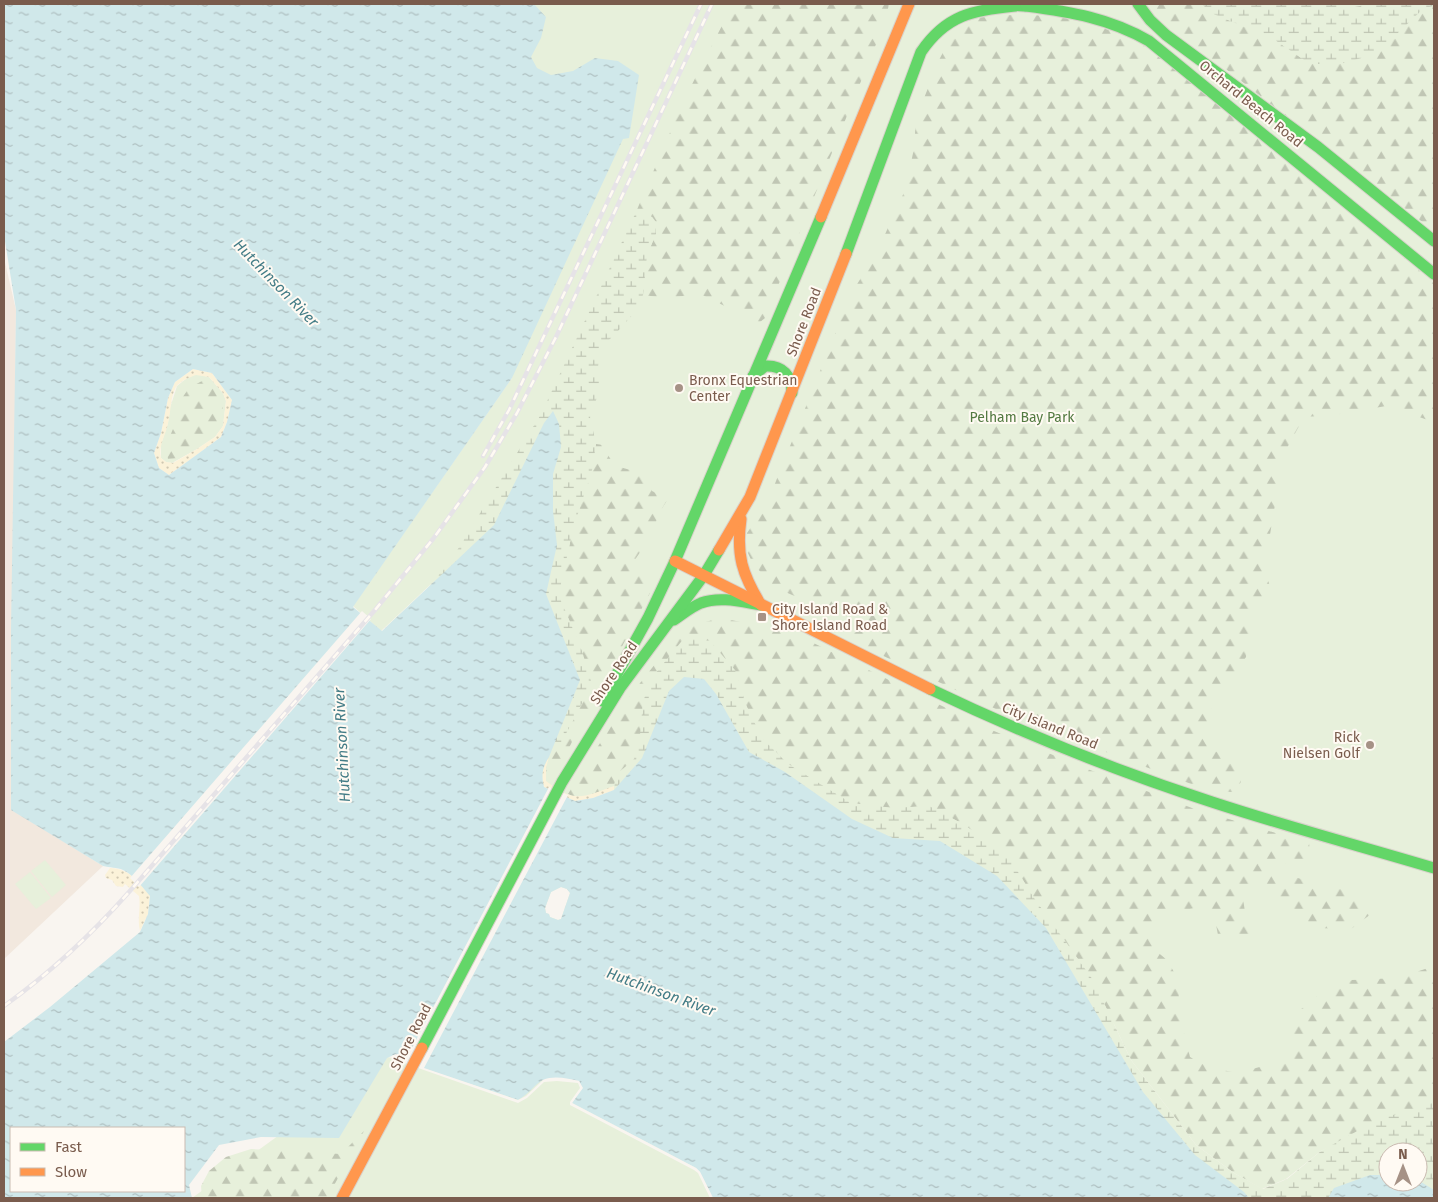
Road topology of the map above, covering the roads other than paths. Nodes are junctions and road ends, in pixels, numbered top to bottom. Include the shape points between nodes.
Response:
1 (909, 4) edge
2 (1002, 4) edge
3 (1038, 4) edge
4 (1138, 4) edge
5 (1019, 6) junction
6 (1434, 240) edge
7 (1434, 274) edge
8 (752, 377) junction
9 (792, 394) junction
10 (741, 513) junction
11 (675, 561) junction
12 (704, 575) junction
13 (761, 605) junction
14 (667, 624) junction
15 (562, 782) junction
16 (1434, 868) edge
17 (342, 1198) edge

1 - 8 main road, Shore Road
2 - 5 main road, Orchard Beach Road
3 - 5 main road
4 - 6 main road, Orchard Beach Road via 1166,35 1318,147
5 - 7 main road, Orchard Beach Road via 1097,17 1149,41
5 - 9 main road, Shore Road via 981,10 957,18 933,34 921,52
8 - 9 main road via 765,366 777,367 790,377
8 - 11 main road, Shore Road
9 - 10 main road, Shore Road
10 - 12 main road, Shore Road
10 - 13 main road via 738,542 741,568
11 - 12 main road, City Island Road
11 - 15 main road, Shore Road via 648,618 579,742
12 - 13 main road, City Island Road
12 - 14 main road, Shore Road
13 - 14 main road via 730,601 704,603
13 - 16 main road, City Island Road via 929,689 1054,744 1179,792
14 - 15 main road, Shore Road via 620,688
15 - 17 main road, Shore Road

